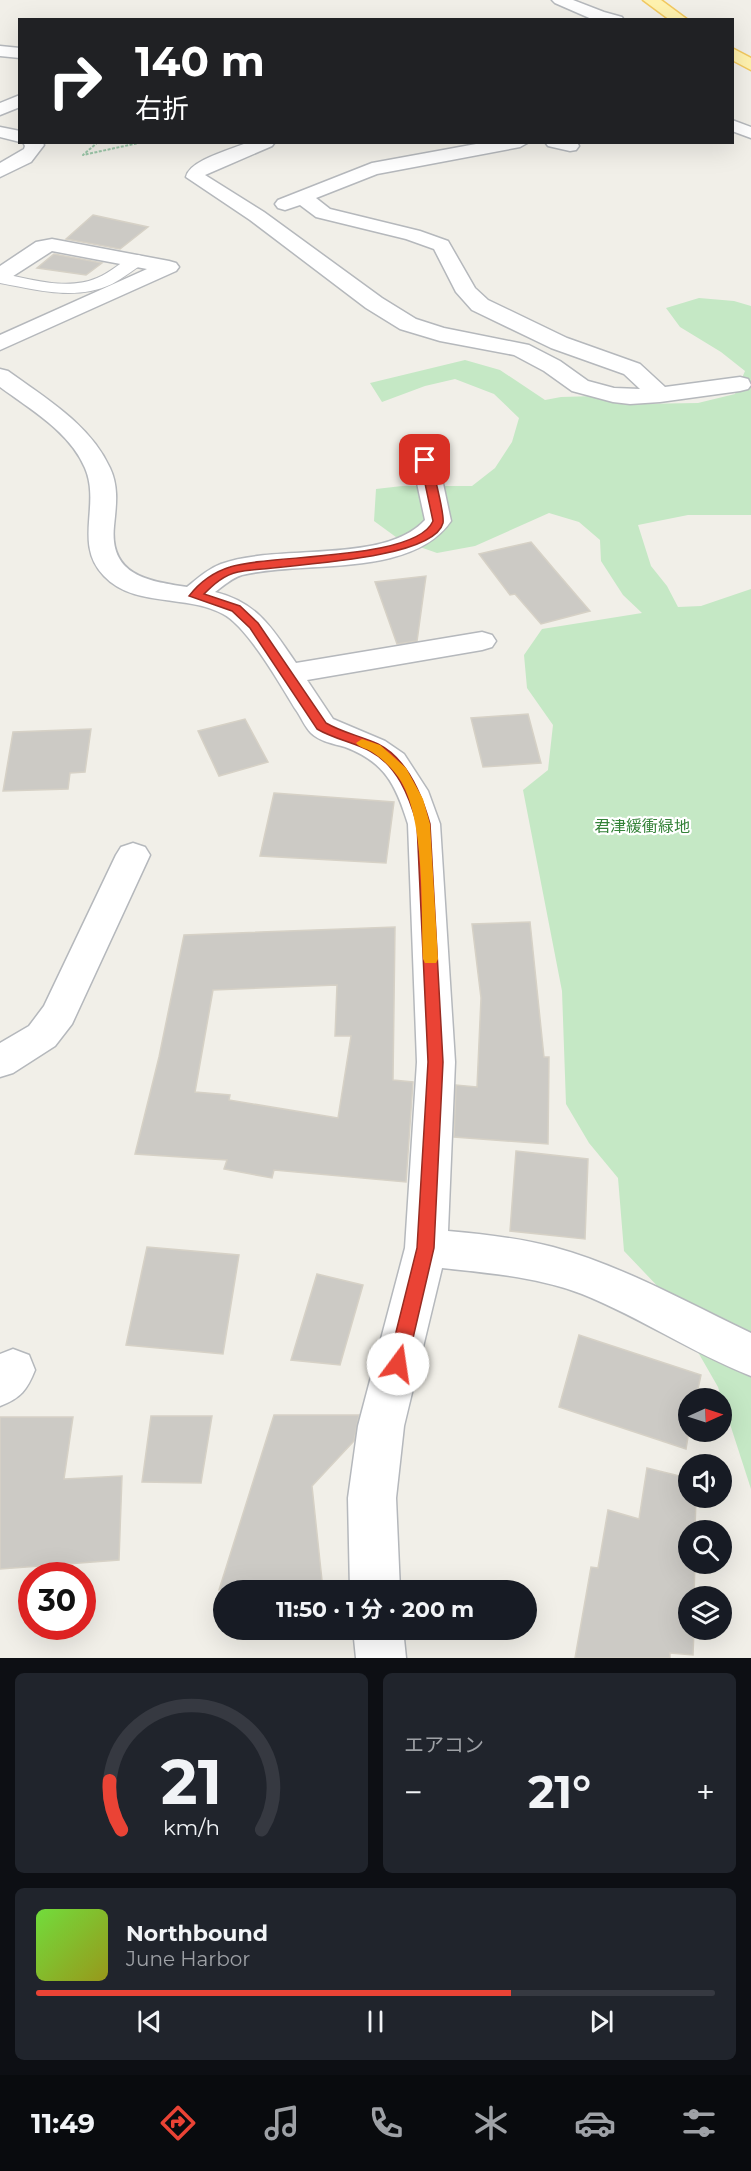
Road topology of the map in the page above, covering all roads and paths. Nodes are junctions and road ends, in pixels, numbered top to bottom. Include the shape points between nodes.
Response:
1 (560, 0) edge
2 (651, 0) edge
3 (608, 18) edge
4 (678, 18) edge
5 (0, 38) edge
6 (18, 39) edge
7 (0, 51) edge
8 (18, 53) edge
9 (734, 54) edge
10 (751, 65) edge
11 (18, 101) edge
12 (0, 110) edge
13 (734, 126) edge
14 (0, 132) edge
15 (751, 133) edge
16 (18, 136) edge
17 (35, 144) edge
18 (97, 144) edge
19 (134, 144) edge
20 (261, 144) edge
21 (509, 144) edge
22 (0, 171) edge
23 (304, 197) junction
24 (257, 216) junction
25 (138, 260) junction
26 (0, 277) edge
27 (0, 343) edge
28 (0, 376) edge
29 (740, 384) dead end
30 (660, 395) junction
31 (425, 460) dead end
32 (194, 596) junction
33 (482, 641) dead end
34 (286, 674) junction
35 (133, 855) dead end
36 (0, 1062) edge
37 (426, 1248) junction
38 (751, 1355) edge
39 (375, 1580) edge
40 (379, 1640) edge
41 (381, 1658) edge

1 - 3 street
2 - 4 main road
5 - 6 street
7 - 8 street
9 - 10 main road
11 - 12 street
13 - 15 street
14 - 16 street
17 - 22 street via 31,153
18 - 19 path via 83,155
20 - 24 street via 214,162 196,172 195,177
21 - 23 street via 372,169
23 - 24 street
23 - 30 street via 323,213 441,245 461,284 480,305 558,343 632,369
24 - 30 street via 408,324 521,350 595,391 630,397
25 - 26 lane via 102,282 72,289
25 - 26 street via 64,245 43,246
25 - 27 street via 169,267
28 - 32 street via 81,439 100,472 104,489 100,548 112,570 147,588
29 - 30 street
31 - 32 street via 438,521 428,534 402,546 326,561 235,569 218,575
32 - 34 street via 236,609 254,626
33 - 34 street
34 - 37 street via 322,726 375,748 401,771 417,799 424,824 436,1062
35 - 36 street via 59,1014 42,1036
37 - 38 street via 480,1253 565,1269 616,1288
37 - 39 street via 381,1426 372,1498
40 - 41 street

